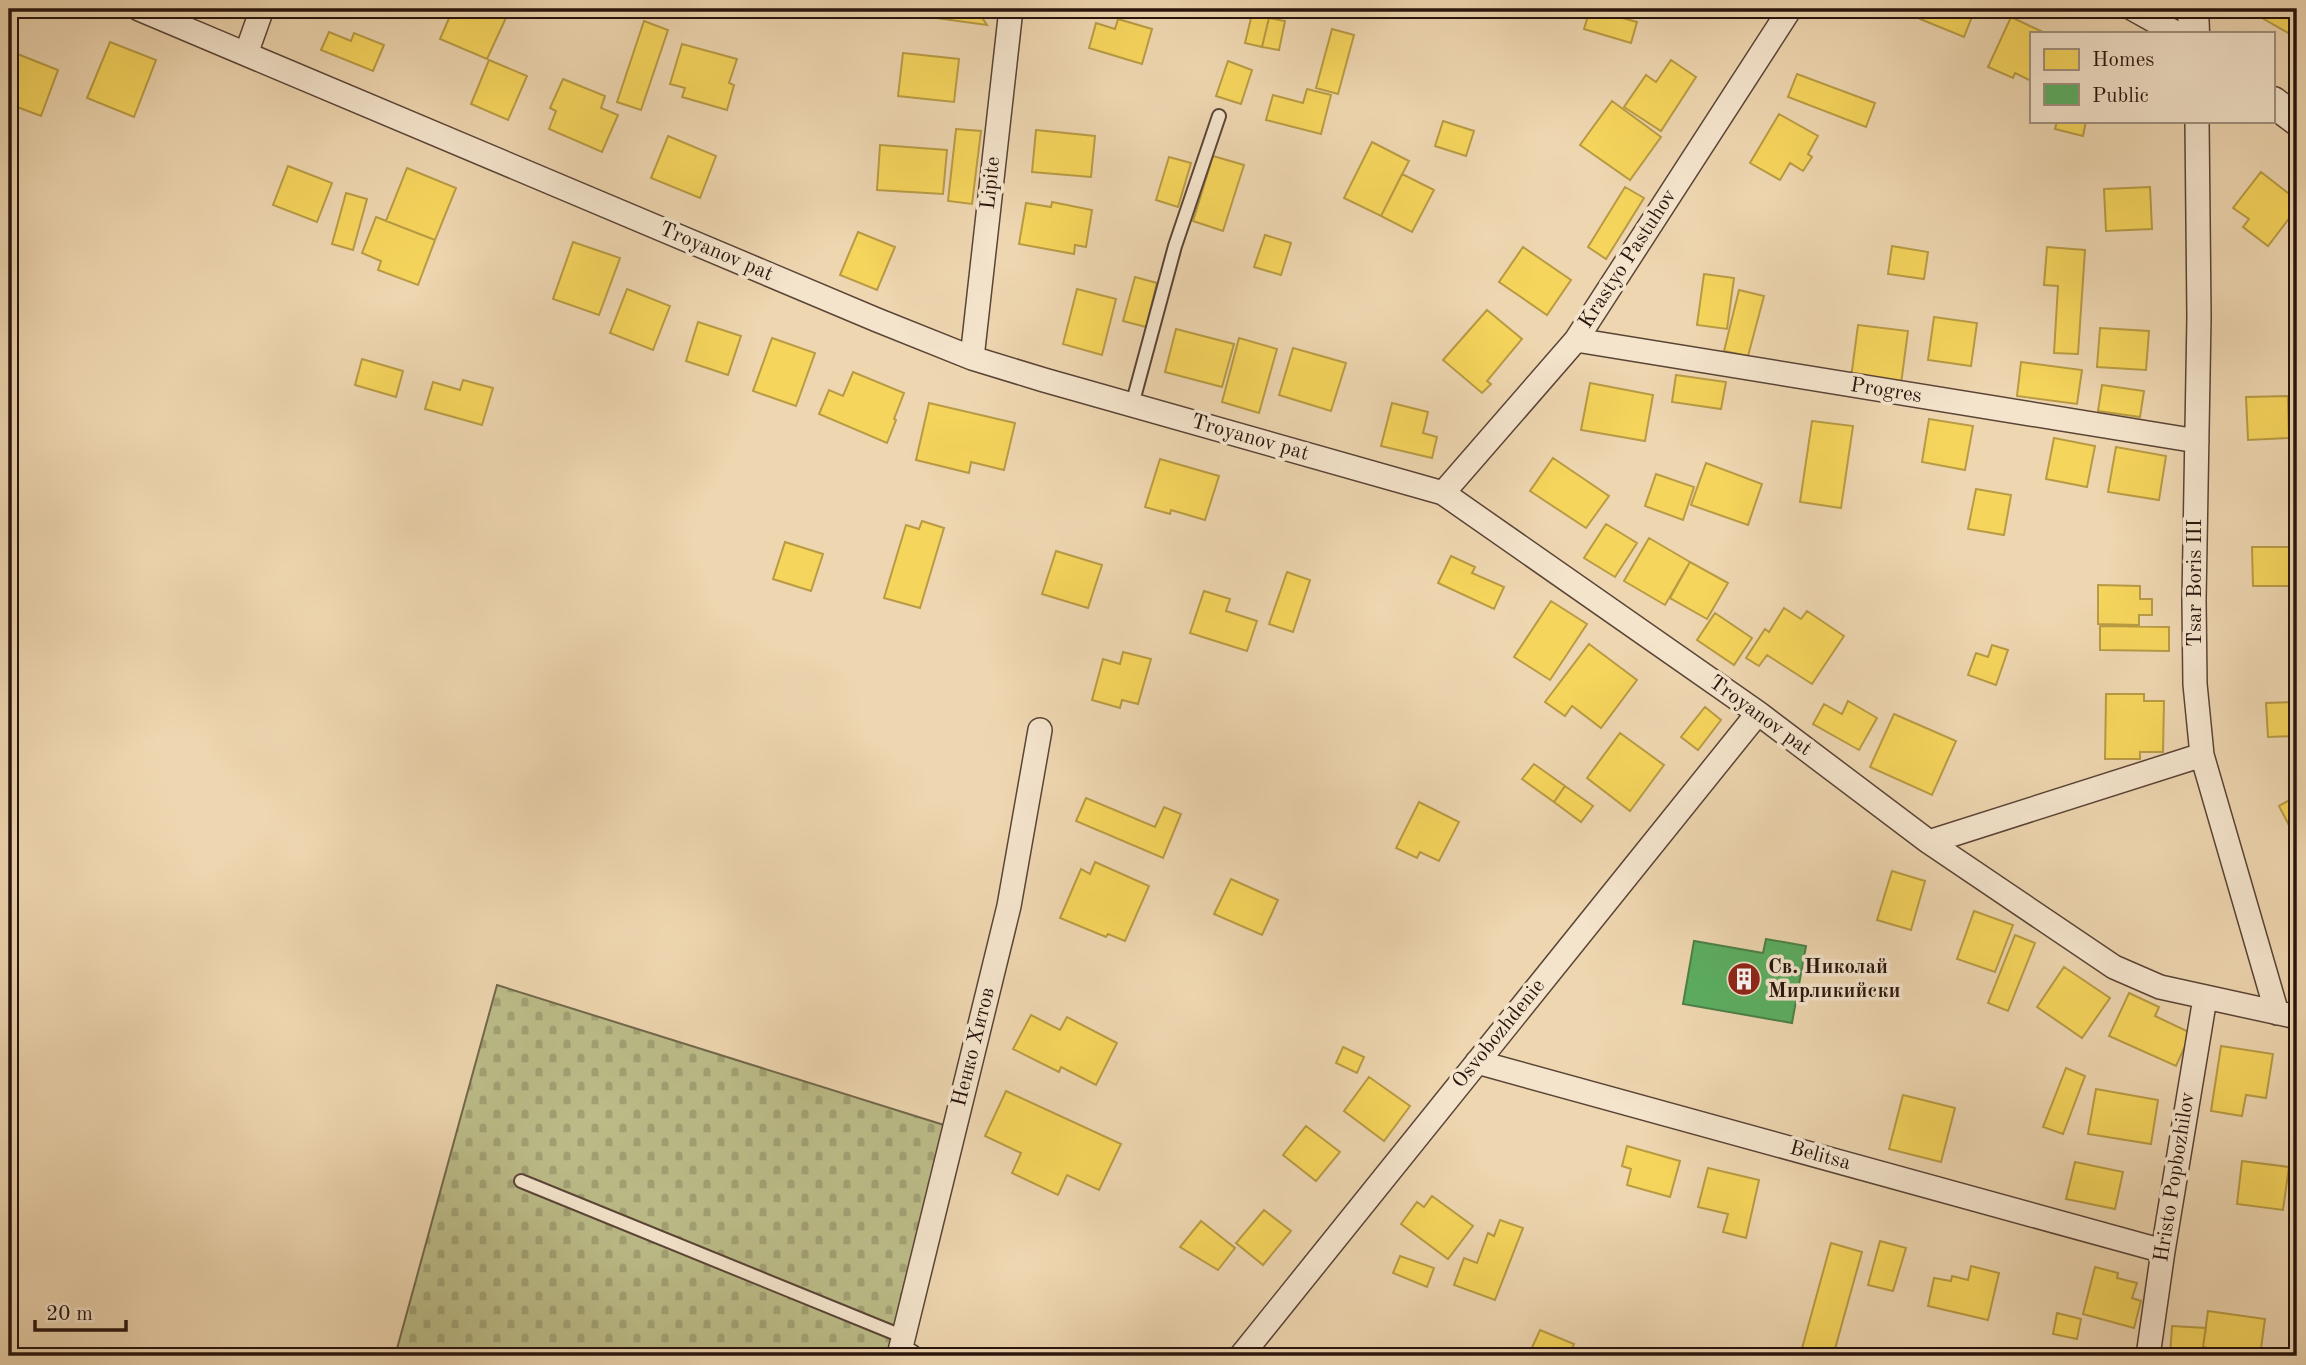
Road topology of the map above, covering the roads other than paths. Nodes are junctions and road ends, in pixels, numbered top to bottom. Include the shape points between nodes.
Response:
1 (139, 9) edge
2 (262, 9) edge
3 (1011, 9) edge
4 (1790, 9) edge
5 (2133, 9) edge
6 (2193, 9) edge
7 (2174, 32) edge
8 (2194, 32) edge
9 (246, 54) junction
10 (2274, 103) edge
11 (1219, 116) dead end
12 (2297, 120) edge
13 (2197, 122) edge
14 (1576, 340) junction
15 (972, 358) junction
16 (1132, 405) junction
17 (2197, 441) junction
18 (1443, 493) junction
19 (1758, 713) junction
20 (1040, 730) dead end
21 (2202, 755) junction
22 (1929, 842) junction
23 (2205, 998) junction
24 (2287, 1015) edge
25 (1477, 1062) junction
26 (521, 1181) dead end
27 (2163, 1251) junction
28 (907, 1346) edge
29 (1241, 1356) edge
30 (2148, 1356) edge

1 - 9 street, Troyanov pat
2 - 9 street
3 - 15 street, Lipite
4 - 14 street, Krastyo Pastuhov
5 - 7 street
6 - 8 street
9 - 15 street, Troyanov pat
10 - 12 street
11 - 16 lane via 1175,246
13 - 17 street, Tsar Boris III
14 - 17 street, Progres
14 - 18 street, Krastyo Pastuhov
15 - 16 street, Troyanov pat
16 - 18 street, Troyanov pat
17 - 21 street, Tsar Boris III via 2195,684
18 - 19 street, Troyanov pat
19 - 22 street, Troyanov pat
19 - 25 street, Osvobozhdenie
20 - 28 street, Ненко Хитов via 1009,906
21 - 22 street
21 - 24 street, Tsar Boris III
22 - 23 street, Troyanov pat via 2114,967 2160,987
23 - 24 street, Troyanov pat
23 - 27 street, Hristo Popbozhilov
25 - 27 street, Belitsa
25 - 29 street, Osvobozhdenie
26 - 28 lane
27 - 30 street, Hristo Popbozhilov

